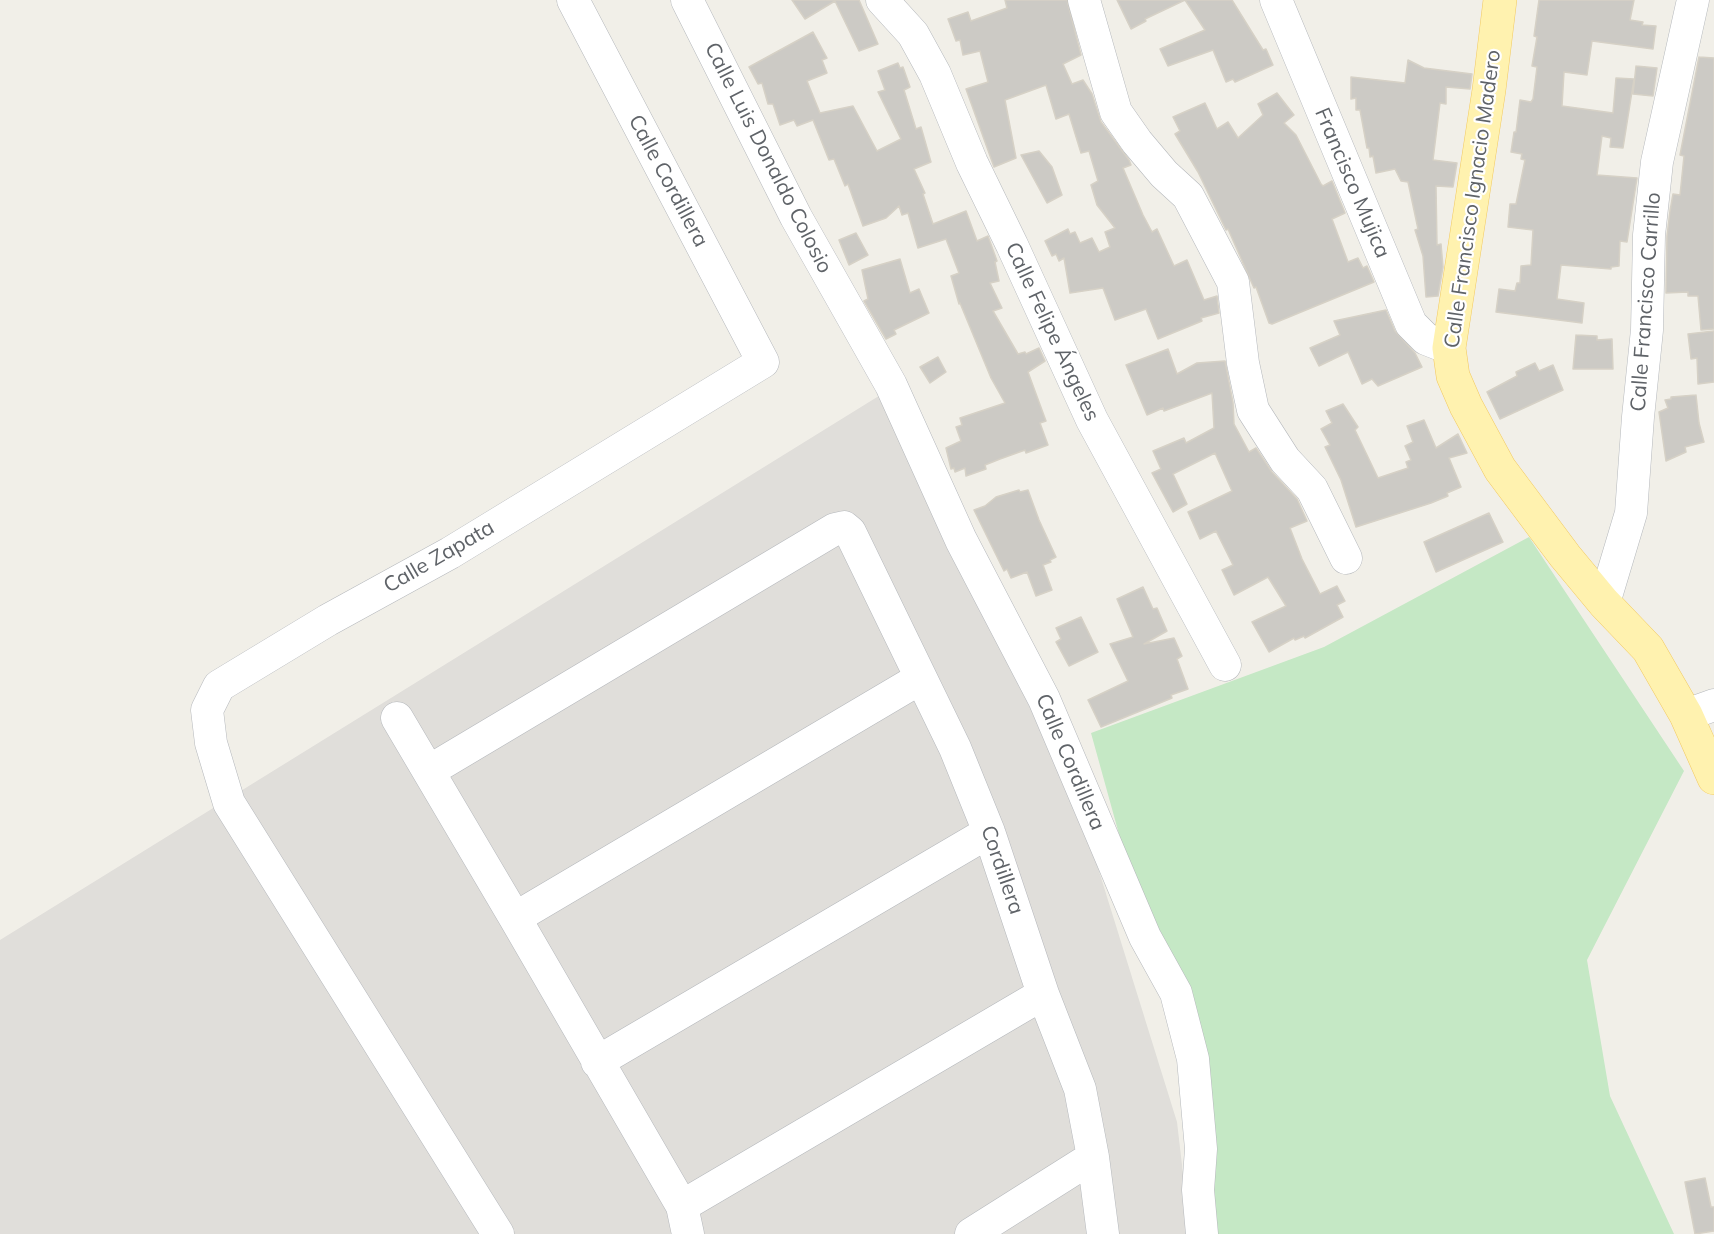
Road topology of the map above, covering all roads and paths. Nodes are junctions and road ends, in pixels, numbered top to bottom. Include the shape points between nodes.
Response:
1 (573, 0) edge
2 (687, 0) edge
3 (882, 0) edge
4 (1084, 0) edge
5 (1276, 0) edge
6 (1500, 0) edge
7 (1693, 0) edge
8 (850, 316) joint
9 (1449, 348) junction
10 (762, 363) joint
11 (1346, 558) dead end
12 (1604, 603) junction
13 (1225, 665) dead end
14 (921, 678) junction
15 (1700, 710) edge
16 (397, 718) dead end
17 (429, 771) junction
18 (1714, 778) edge
19 (989, 832) junction
20 (516, 918) junction
21 (1043, 994) junction
22 (597, 1062) junction
23 (1093, 1157) junction
24 (685, 1220) edge
25 (498, 1234) edge
26 (971, 1234) edge
27 (1103, 1234) edge
28 (1202, 1234) edge

1 - 10 street, Calle Cordillera
2 - 8 street, Calle Luis Donaldo Colosio
3 - 13 street, Calle Felipe Ángeles via 913,34 935,74 972,163 1092,420
4 - 11 street via 1116,111 1164,174 1188,196 1233,282 1253,410 1285,460 1312,489
5 - 9 street, Francisco Mujica via 1411,324 1426,339
6 - 9 main road, Calle Francisco Ignacio Madero
7 - 12 street, Calle Francisco Carrillo via 1657,162 1631,513
8 - 28 street, Calle Cordillera via 891,385 961,540 1044,699 1145,937 1176,993 1193,1059 1201,1149 1198,1190
9 - 12 main road, Calle Francisco Ignacio Madero via 1453,376 1500,469
10 - 25 street, Calle Zapata via 450,553 219,686 207,711 229,803
12 - 15 main road, Calle Francisco Ignacio Madero
14 - 17 street, Cordillera via 850,532 844,527
14 - 19 street, Cordillera
14 - 20 street
15 - 18 main road, Calle Francisco Ignacio Madero
16 - 17 street
17 - 20 street
19 - 21 street, Cordillera
19 - 22 street
20 - 22 street
21 - 23 street, Cordillera via 1080,1089
21 - 24 street
22 - 24 street
23 - 26 street
23 - 27 street, Cordillera

